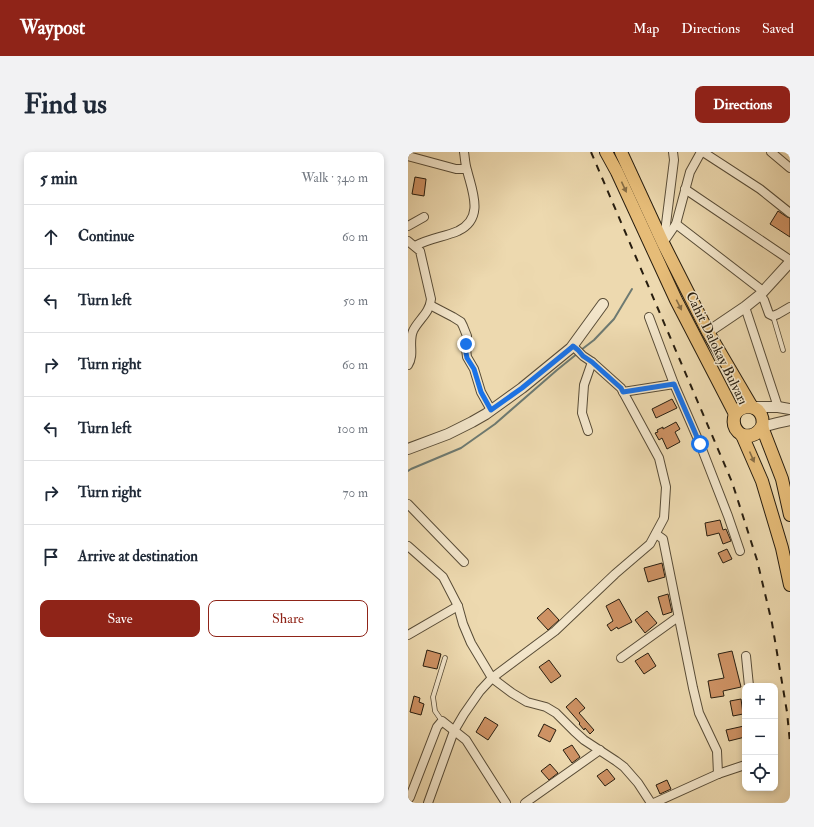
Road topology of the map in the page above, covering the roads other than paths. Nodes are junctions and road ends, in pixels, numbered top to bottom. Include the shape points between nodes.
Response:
1 (464, 152) edge
2 (606, 152) edge
3 (621, 152) edge
4 (680, 152) edge
5 (702, 152) edge
6 (771, 152) edge
7 (408, 156) edge
8 (674, 156) edge
9 (466, 168) junction
10 (790, 168) edge
11 (686, 189) junction
12 (790, 214) edge
13 (424, 217) dead end
14 (676, 224) junction
15 (408, 226) edge
16 (663, 243) junction
17 (412, 244) edge
18 (790, 261) edge
19 (762, 293) junction
20 (603, 304) dead end
21 (430, 305) junction
22 (790, 306) edge
23 (745, 307) junction
24 (773, 316) junction
25 (649, 317) dead end
26 (708, 332) junction
27 (575, 348) junction
28 (783, 350) dead end
29 (592, 362) junction
30 (408, 365) edge
31 (674, 384) junction
32 (623, 392) junction
33 (752, 406) junction
34 (778, 407) junction
35 (790, 409) edge
36 (491, 410) junction
37 (735, 414) junction
38 (790, 420) edge
39 (762, 427) junction
40 (588, 431) dead end
41 (742, 435) junction
42 (408, 449) edge
43 (408, 504) edge
44 (790, 515) edge
45 (656, 534) junction
46 (408, 546) edge
47 (740, 551) dead end
48 (464, 562) dead end
49 (790, 585) edge
50 (458, 606) junction
51 (678, 617) junction
52 (408, 635) edge
53 (746, 656) dead end
54 (445, 658) dead end
55 (622, 658) dead end
56 (492, 678) junction
57 (749, 683) edge
58 (442, 721) junction
59 (454, 731) junction
60 (600, 750) junction
61 (742, 766) edge
62 (718, 774) junction
63 (408, 800) edge
64 (428, 803) edge
65 (506, 803) edge
66 (525, 803) edge
67 (651, 803) edge
68 (654, 803) edge

1 - 9 street
2 -> 37 main road, Cahit Dalokay Bulvarı via 676,300
3 - 16 main road, Cahit Dalokay Bulvarı
4 - 8 street
5 - 11 street via 690,172
5 - 12 street via 760,189
6 - 10 street
7 - 9 street via 456,169
8 - 16 street
9 - 17 street via 475,201 470,221 460,230
11 - 14 street
11 - 18 street
13 - 15 street
14 - 16 street
14 - 19 street
16 - 26 main road, Cahit Dalokay Bulvarı
17 - 21 street via 420,251 431,296
18 - 19 street
19 - 23 street
19 - 24 street via 769,314
20 - 27 street
21 - 30 street via 413,332 412,355
21 - 36 street via 453,317 463,326 467,336 467,358
22 - 24 street
23 - 26 street
23 - 34 street
24 - 28 lane
25 - 31 street
26 - 33 main road, Cahit Dalokay Bulvarı
27 - 29 street
27 - 36 street via 571,348
29 - 32 street
29 - 40 street via 584,385 582,413
31 - 32 street
31 - 47 street via 700,444
32 - 45 street via 661,465 666,487 664,518
33 - 34 street
33 - 37 highway via 742,407
33 - 39 main road, Cahit Dalokay Bulvarı via 763,418
34 - 35 street
36 - 42 street via 460,428
37 - 41 main road, Cahit Dalokay Bulvarı via 734,427
38 - 39 street
39 - 41 highway via 751,436
39 - 44 main road, Cahit Dalokay Bulvarı via 782,479
41 -> 49 main road, Cahit Dalokay Bulvarı via 762,481
43 - 48 street
45 - 51 street via 663,540
45 - 56 street via 650,544 555,631
46 - 50 street via 443,576
50 - 52 street
50 - 56 street via 471,643
51 - 55 street
51 - 62 street via 699,713 717,751
53 - 57 street
54 - 58 lane via 433,697 435,711
56 - 59 street via 480,691
56 - 60 street via 526,702 553,710 574,732
58 - 59 street
58 - 63 street via 437,727
59 - 64 street
59 - 65 street via 466,740
60 - 66 street
60 - 67 street via 624,767
61 - 62 street
62 - 68 street

